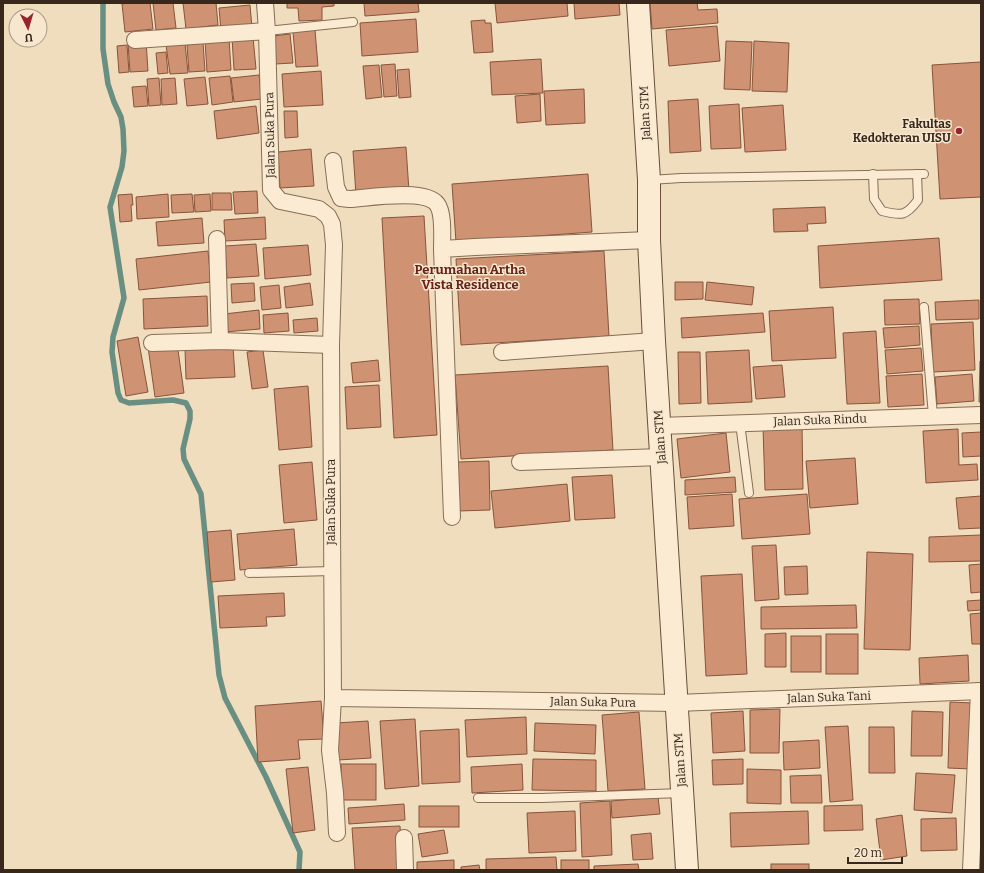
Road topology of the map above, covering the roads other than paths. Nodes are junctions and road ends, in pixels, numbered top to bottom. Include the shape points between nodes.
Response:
1 (265, 3) edge
2 (638, 3) edge
3 (353, 22) dead end
4 (267, 31) junction
5 (136, 40) dead end
6 (333, 161) dead end
7 (873, 174) junction
8 (649, 180) junction
9 (217, 239) dead end
10 (649, 240) junction
11 (442, 249) junction
12 (924, 307) dead end
13 (220, 341) junction
14 (654, 341) junction
15 (152, 343) dead end
16 (331, 345) junction
17 (502, 352) dead end
18 (981, 415) edge
19 (932, 416) junction
20 (740, 423) junction
21 (659, 426) junction
22 (661, 457) junction
23 (520, 462) dead end
24 (749, 493) dead end
25 (452, 517) dead end
26 (332, 571) junction
27 (249, 573) dead end
28 (980, 691) edge
29 (333, 698) junction
30 (677, 703) junction
31 (682, 793) junction
32 (478, 798) dead end
33 (337, 833) dead end
34 (404, 838) dead end
35 (405, 870) edge
36 (687, 870) edge
37 (972, 870) edge

1 - 4 street, Jalan Suka Pura
2 - 8 street, Jalan STM
3 - 4 lane
4 - 5 street
4 - 16 street, Jalan Suka Pura via 271,190 280,201 319,209 328,216 332,224 334,245
6 - 11 street via 336,187 341,198 411,194 428,197 437,204 442,220
7 - 7 lane via 920,174 918,200 909,211 896,214 882,211 874,199
7 - 8 lane
8 - 10 street, Jalan STM
9 - 13 street
10 - 11 street
10 - 14 street, Jalan STM
11 - 25 street
12 - 19 lane
13 - 15 street
13 - 16 street
14 - 17 street
14 - 21 street, Jalan STM
16 - 26 street, Jalan Suka Pura
18 - 19 street, Jalan Suka Rindu
19 - 20 street, Jalan Suka Rindu
20 - 21 street, Jalan Suka Rindu
20 - 24 lane
21 - 22 street, Jalan STM
22 - 23 street
22 - 30 street, Jalan STM
26 - 27 lane
26 - 29 street, Jalan Suka Pura
28 - 30 street, Jalan Suka Tani
28 - 37 street
29 - 30 street, Jalan Suka Pura
29 - 33 street via 330,750
30 - 31 street, Jalan STM
31 - 32 lane
31 - 36 street, Jalan STM
34 - 35 street

